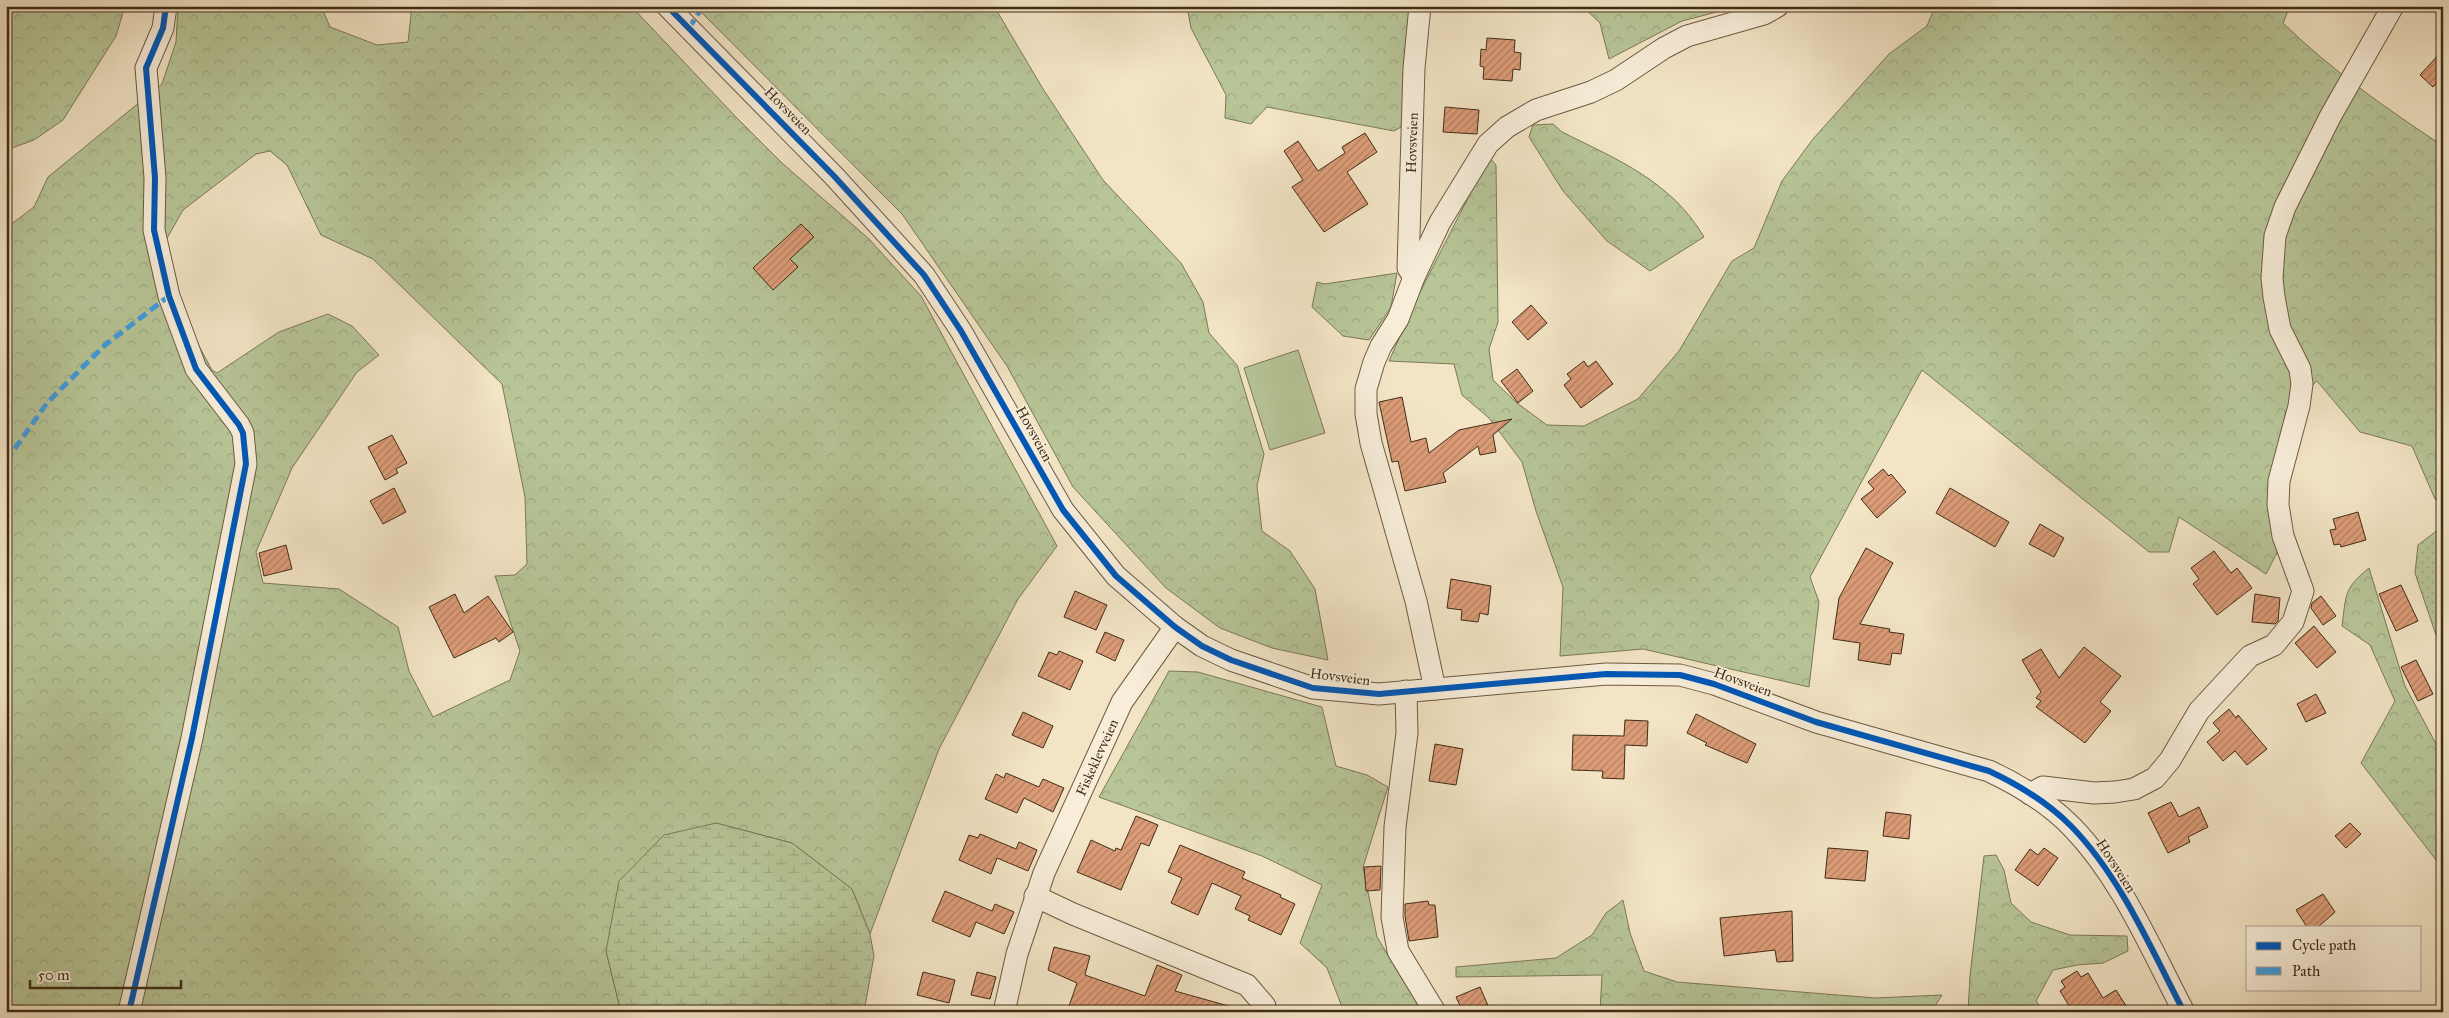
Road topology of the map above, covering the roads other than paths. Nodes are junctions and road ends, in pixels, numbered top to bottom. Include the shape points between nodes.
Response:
1 (166, 6) edge
2 (667, 6) edge
3 (1420, 6) edge
4 (1778, 6) edge
5 (2393, 6) edge
6 (1410, 224) junction
7 (1436, 229) junction
8 (1414, 277) junction
9 (1175, 627) junction
10 (1436, 689) junction
11 (1406, 692) junction
12 (2030, 794) junction
13 (1034, 896) junction
14 (128, 1012) edge
15 (1004, 1012) edge
16 (1265, 1012) edge
17 (1434, 1012) edge
18 (2184, 1012) edge

1 - 14 street via 163,28 146,68 155,178 154,230 169,296 196,369 239,425 246,464 192,738
2 - 9 street, Hovsveien via 834,176 924,275 961,330 1063,510 1116,576
3 - 6 street, Hovsveien via 1414,68
4 - 7 street via 1764,14 1687,36 1616,80 1536,110 1507,127 1488,144
5 - 12 street via 2330,117 2285,207 2275,236 2274,297 2280,329 2300,369 2302,384 2279,481 2278,505 2283,536 2303,591 2293,622 2274,646 2250,656 2199,711 2170,760 2155,778 2134,789 2115,792 2043,787
6 - 7 street via 1423,230
6 - 8 street, Hovsveien via 1408,268
7 - 8 street
8 - 10 street via 1398,319 1374,362 1366,389 1366,414
9 - 11 street, Hovsveien via 1202,646 1231,660 1313,688 1379,694
9 - 13 street, Fiskeklevveien via 1122,702
10 - 11 street, Hovsveien
10 - 12 street, Hovsveien via 1606,674 1680,675 1714,684 1816,722 1972,766 2011,782
11 - 17 street via 1407,733 1394,836 1392,918 1398,951
12 - 18 street, Hovsveien via 2070,825 2088,844 2124,899
13 - 15 street, Fiskeklevveien
13 - 16 street via 1247,985 1265,1006

